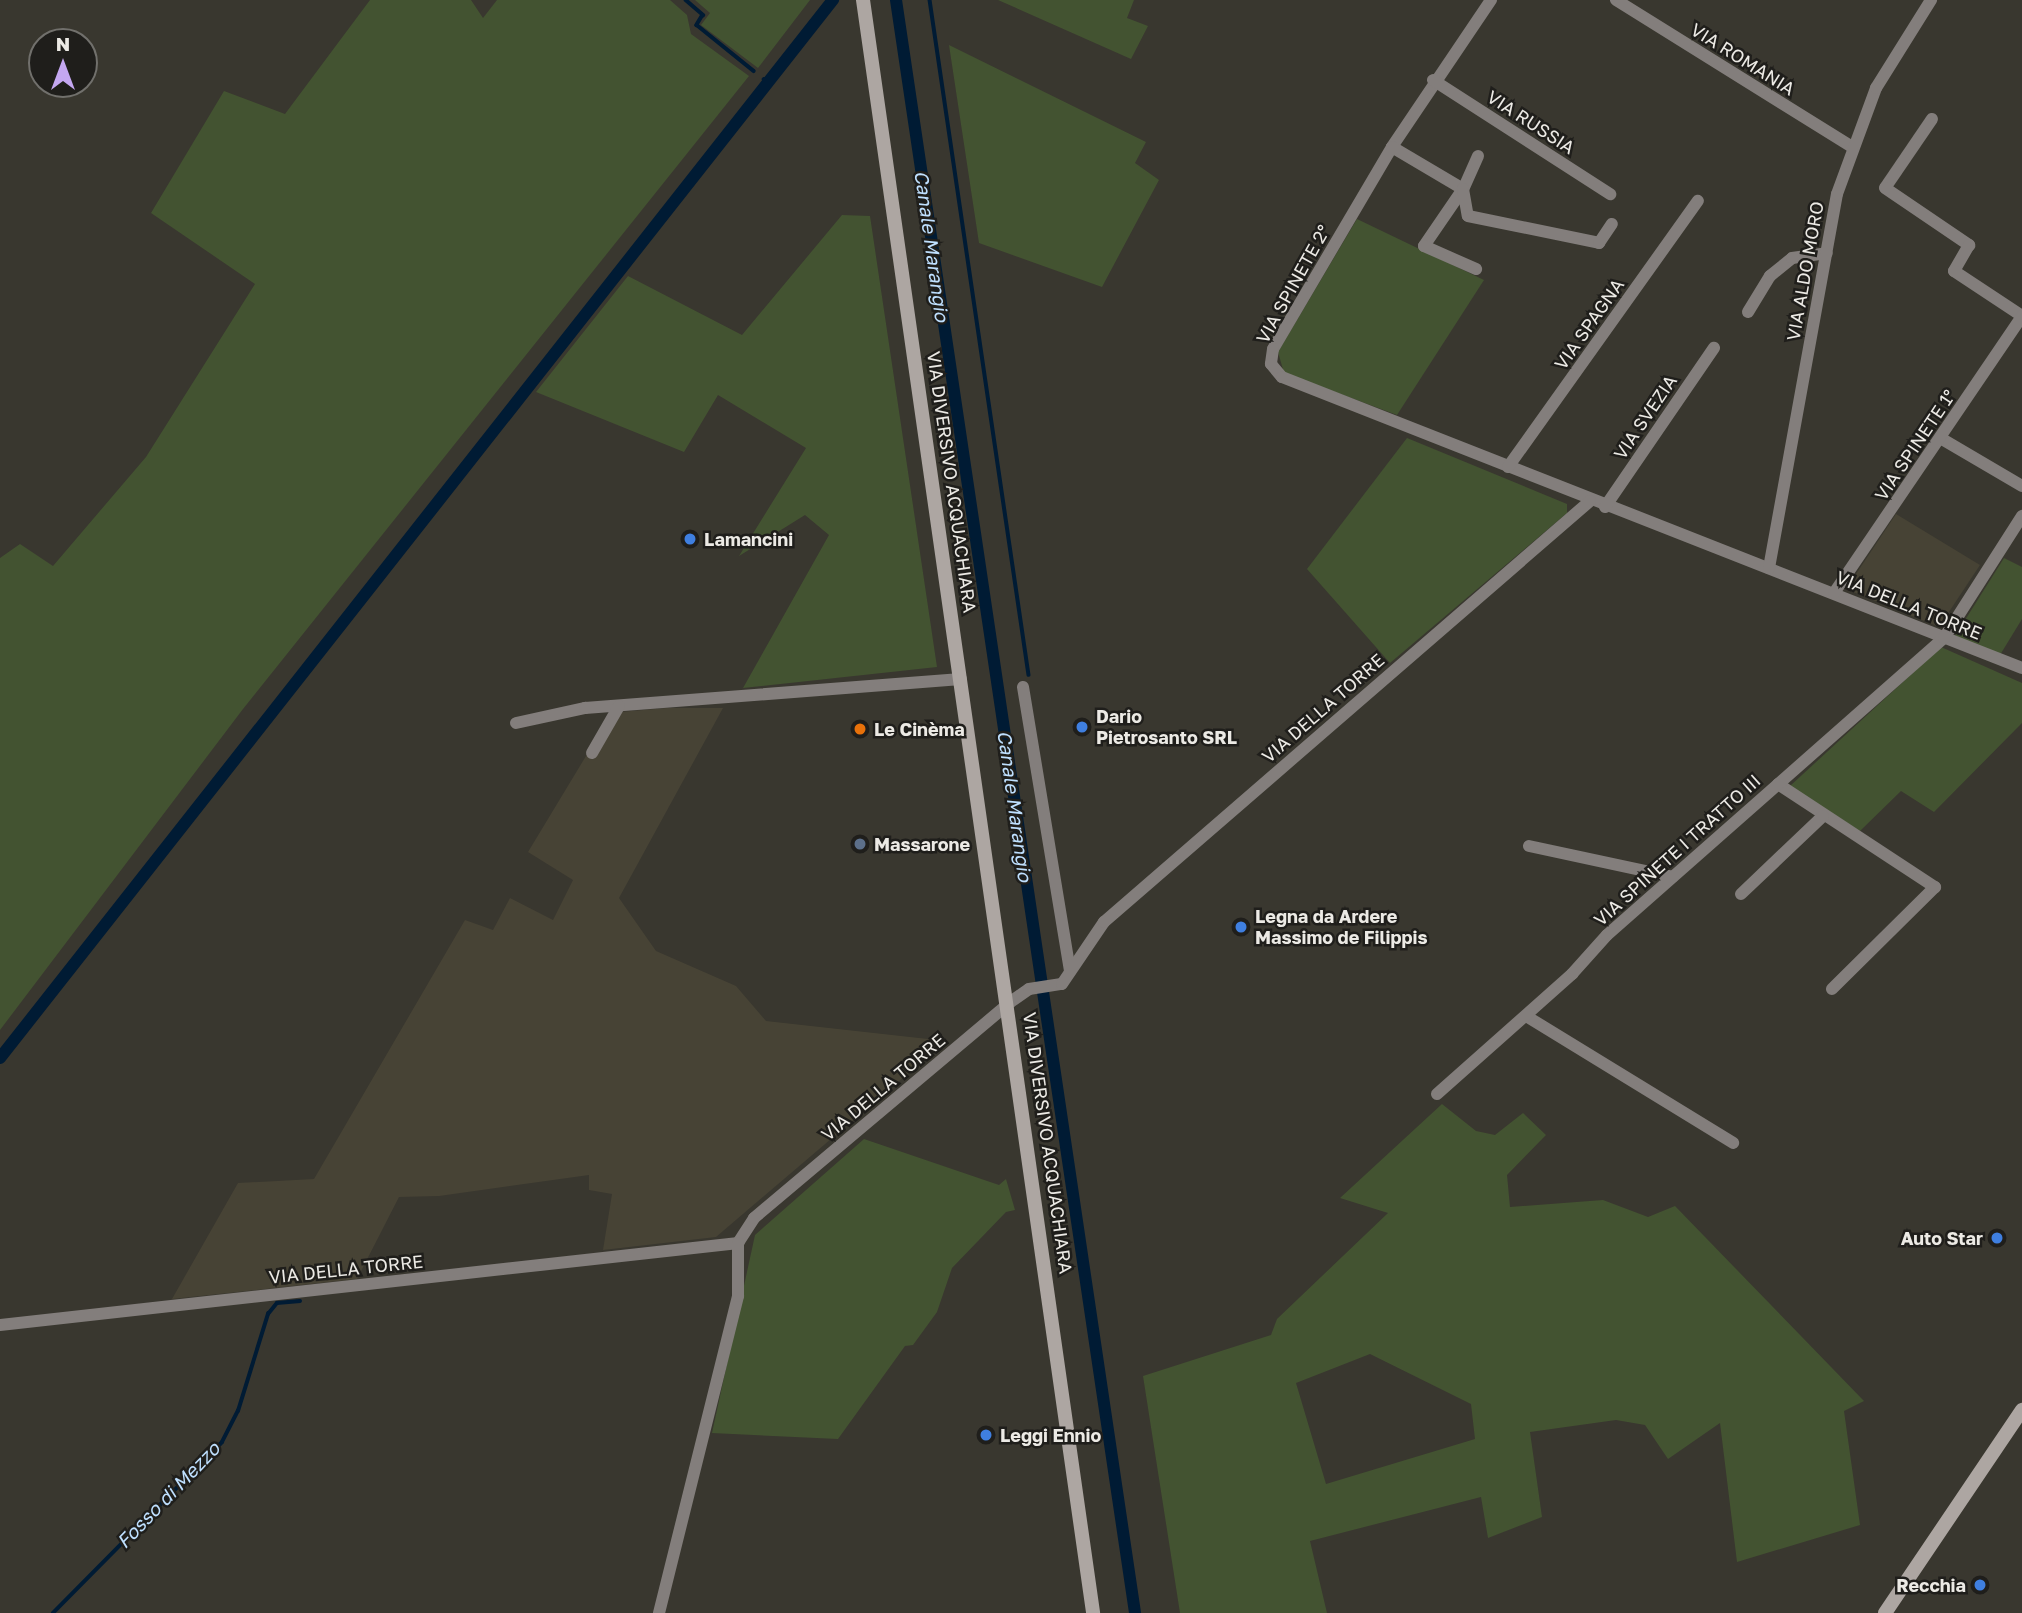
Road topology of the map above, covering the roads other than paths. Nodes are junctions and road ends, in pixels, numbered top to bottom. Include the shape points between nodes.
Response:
1 (863, 0) edge
2 (1491, 0) edge
3 (1616, 0) edge
4 (1931, 0) edge
5 (1433, 80) junction
6 (1932, 119) dead end
7 (1392, 147) junction
8 (1852, 147) junction
9 (1478, 156) dead end
10 (1463, 189) junction
11 (1610, 194) dead end
12 (1698, 201) dead end
13 (1612, 224) dead end
14 (1827, 253) junction
15 (1476, 269) dead end
16 (1748, 312) dead end
17 (2022, 316) edge
18 (1714, 348) dead end
19 (1942, 439) junction
20 (1508, 467) junction
21 (2022, 486) edge
22 (1590, 502) junction
23 (1605, 507) junction
24 (2022, 516) edge
25 (1769, 568) junction
26 (1834, 593) junction
27 (1944, 638) junction
28 (2022, 668) edge
29 (961, 679) junction
30 (1023, 687) dead end
31 (619, 706) junction
32 (516, 723) dead end
33 (592, 753) dead end
34 (1778, 784) junction
35 (1823, 816) junction
36 (1529, 846) dead end
37 (1673, 877) junction
38 (1741, 894) dead end
39 (1070, 971) junction
40 (1832, 989) dead end
41 (1009, 1003) junction
42 (1526, 1016) junction
43 (1437, 1094) dead end
44 (1733, 1143) dead end
45 (738, 1243) junction
46 (0, 1325) edge
47 (2022, 1410) edge
48 (659, 1613) edge
49 (1093, 1613) edge
50 (1885, 1613) edge

1 - 29 main road, VIA DIVERSIVO ACQUACHIARA
2 - 5 street, VIA SPINETE 2°
3 - 8 street, VIA ROMANIA
4 - 8 street, VIA ALDO MORO via 1876,89
5 - 7 street, VIA SPINETE 2°
5 - 11 street, VIA RUSSIA
6 - 17 street via 1885,188 1969,245 1954,271
7 - 10 street
7 - 20 street, VIA SPINETE 2° via 1273,349 1271,363 1282,377
8 - 14 street, VIA ALDO MORO via 1837,194
9 - 10 street
10 - 13 street via 1468,216 1599,243
10 - 15 street via 1424,246
12 - 20 street, VIA SPAGNA
14 - 16 street via 1792,258 1770,276
14 - 25 street, VIA ALDO MORO
17 - 19 street, VIA SPINETE 1°
18 - 23 street, VIA SVEZIA
19 - 21 street
19 - 26 street, VIA SPINETE 1°
20 - 22 street, VIA SPINETE 2°
22 - 23 street, VIA DELLA TORRE
22 - 39 street, VIA DELLA TORRE via 1104,922
23 - 25 street, VIA DELLA TORRE
24 - 27 street, VIA SPINETE I TRATTO III
25 - 26 street, VIA DELLA TORRE
26 - 27 street, VIA DELLA TORRE
27 - 28 street, VIA DELLA TORRE
27 - 34 street, VIA SPINETE I TRATTO III
29 - 31 street
29 - 41 main road, VIA DIVERSIVO ACQUACHIARA
30 - 39 street
31 - 32 street
31 - 33 street
34 - 35 street
34 - 37 street, VIA SPINETE I TRATTO III
35 - 38 street
35 - 40 street via 1935,887
36 - 37 street
37 - 42 street, VIA SPINETE I TRATTO III
39 - 41 street, VIA DELLA TORRE via 1062,984 1029,989
41 - 45 street, VIA DELLA TORRE via 754,1218
41 - 49 main road, VIA DIVERSIVO ACQUACHIARA
42 - 43 street, VIA SPINETE I TRATTO III
42 - 44 street
45 - 46 street, VIA DELLA TORRE
45 - 48 street via 738,1296
47 - 50 main road

